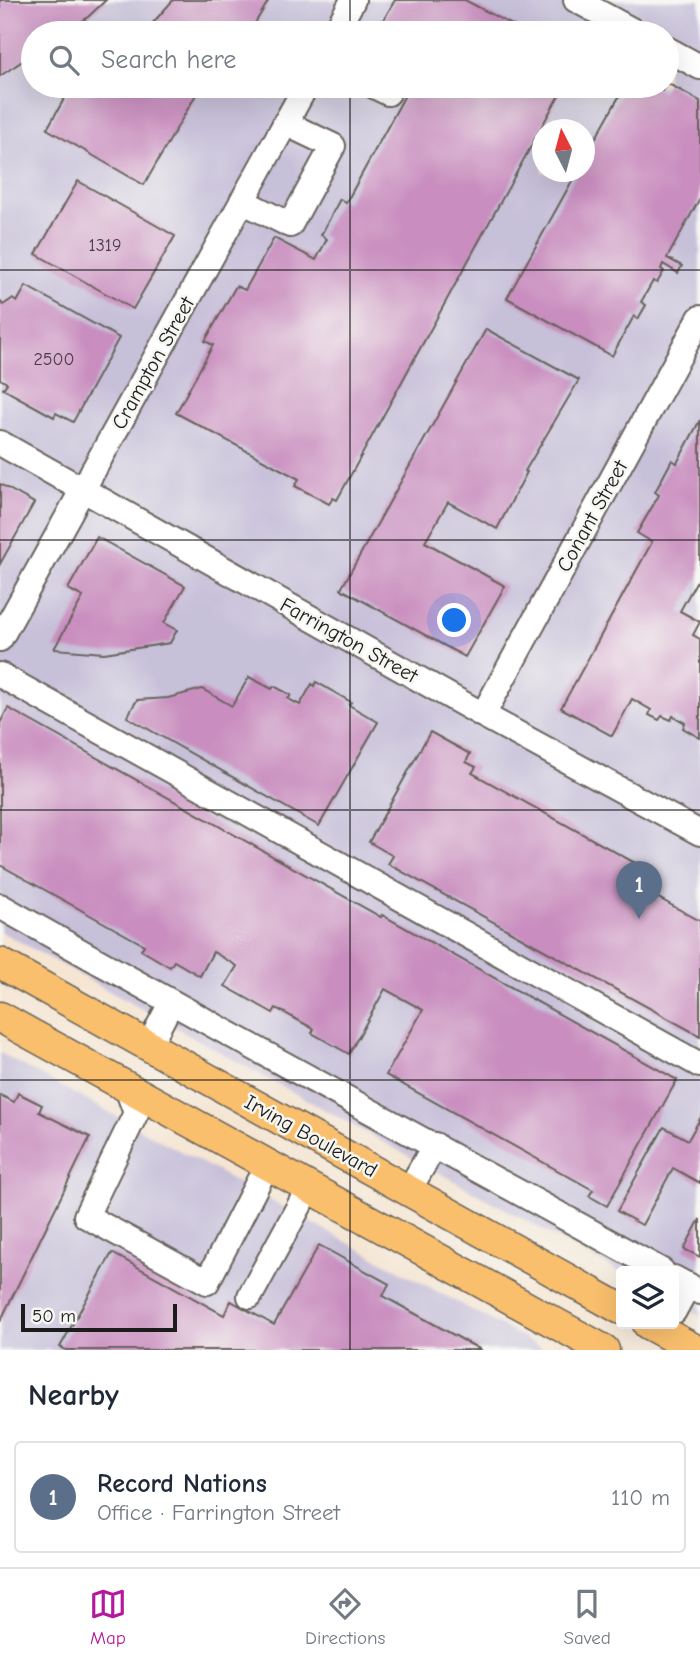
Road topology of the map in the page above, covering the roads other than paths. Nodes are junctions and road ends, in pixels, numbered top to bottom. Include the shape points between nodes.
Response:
1 (353, 0) edge
2 (576, 0) edge
3 (342, 21) edge
4 (615, 21) edge
5 (679, 56) edge
6 (700, 67) edge
7 (299, 98) edge
8 (285, 123) junction
9 (242, 201) junction
10 (700, 318) edge
11 (0, 443) edge
12 (83, 490) junction
13 (0, 639) edge
14 (0, 675) edge
15 (483, 715) junction
16 (700, 833) edge
17 (0, 906) edge
18 (0, 962) edge
19 (171, 1003) junction
20 (0, 1017) edge
21 (149, 1045) junction
22 (700, 1065) edge
23 (127, 1088) junction
24 (435, 1145) junction
25 (267, 1165) junction
26 (309, 1188) junction
27 (409, 1190) junction
28 (653, 1266) edge
29 (250, 1296) dead end
30 (616, 1306) edge
31 (663, 1329) edge
32 (604, 1350) edge
33 (696, 1350) edge

1 - 3 street
2 - 4 street
5 - 6 street
7 - 8 street, Crampton Street
8 - 9 street, Crampton Street
8 - 9 street via 333,146 290,225
9 - 12 street, Crampton Street
10 - 15 street, Conant Street
11 - 12 street, Farrington Street
12 - 13 street, Crampton Street
12 - 15 street, Farrington Street
14 - 22 street
15 - 16 street, Farrington Street
17 - 19 street
18 - 21 main road, Irving Boulevard
19 - 21 street
19 - 24 street
20 - 23 main road
21 - 23 main road
21 - 27 main road, Irving Boulevard
23 - 25 main road
23 - 25 street via 135,1114 86,1216 98,1223 207,1282
24 - 27 street
24 - 28 street
25 - 26 main road
26 - 29 street
26 - 32 main road
27 - 30 main road, Irving Boulevard
31 - 33 main road

